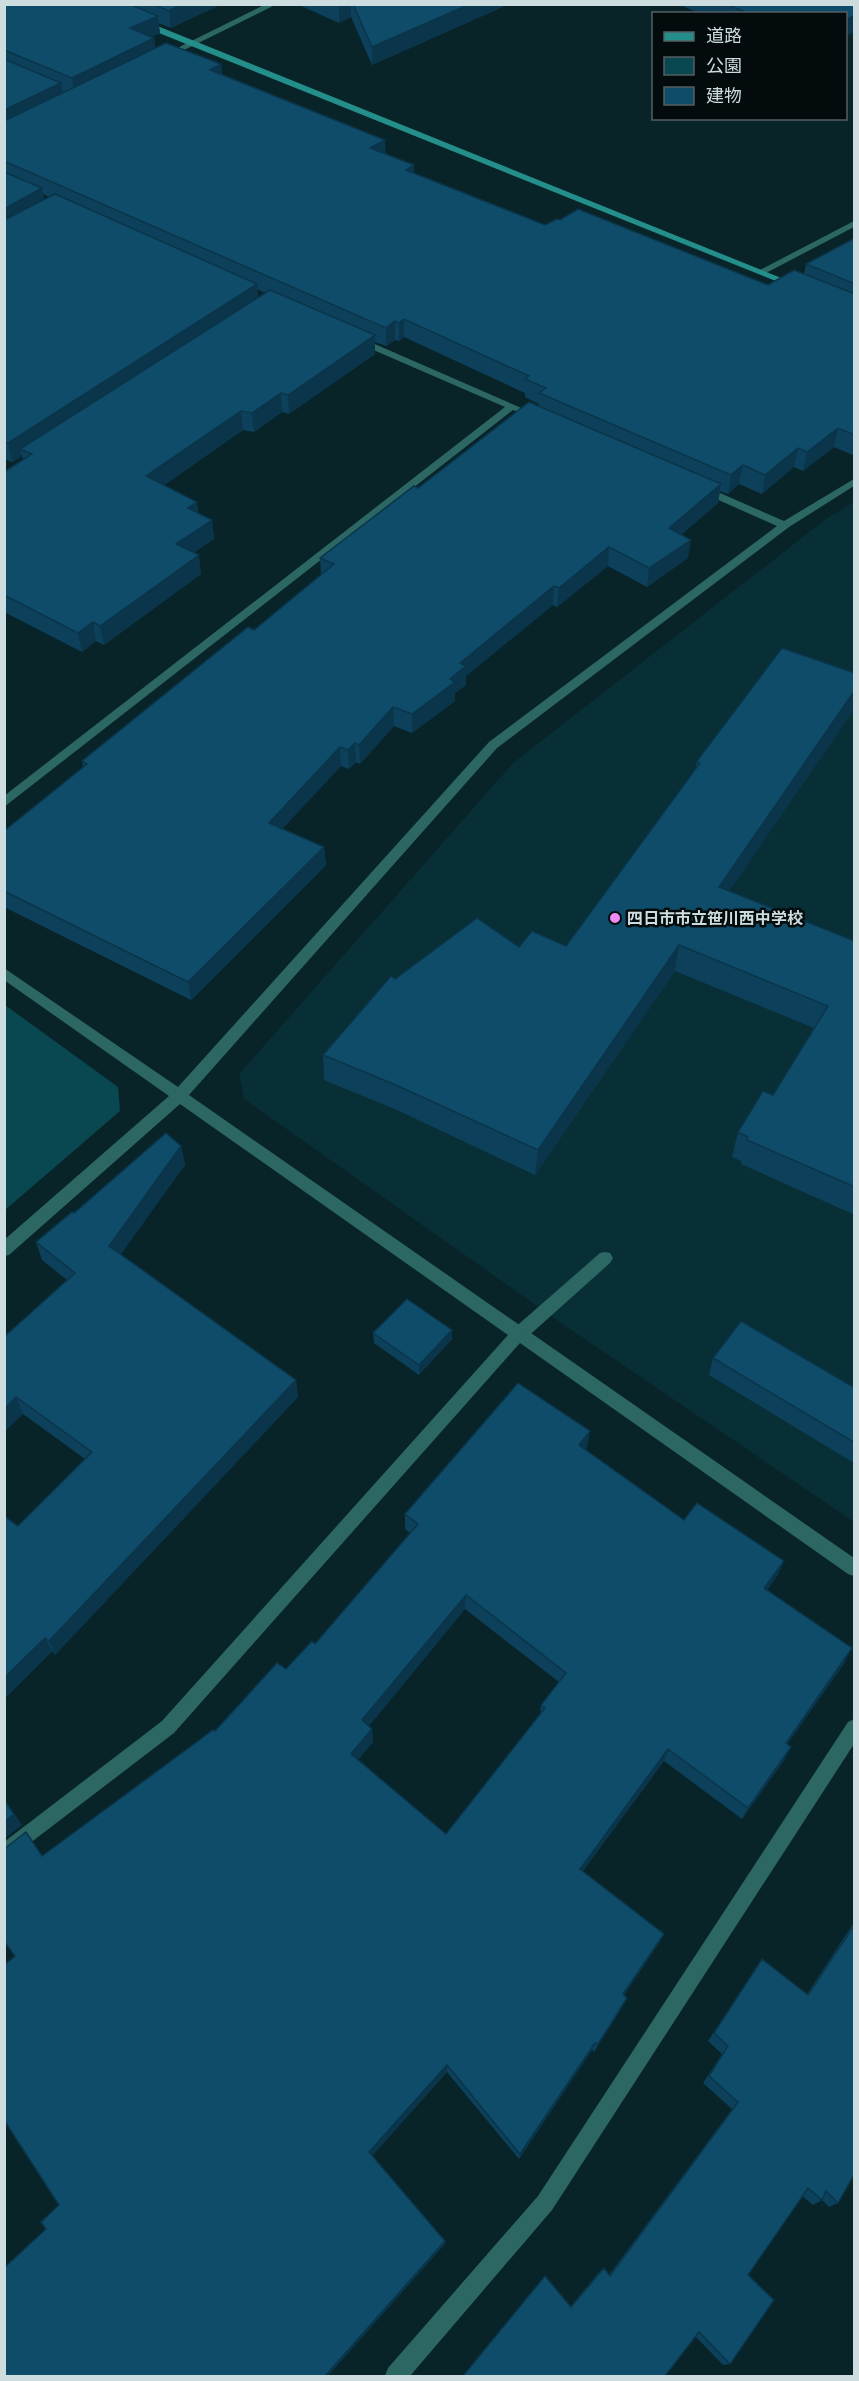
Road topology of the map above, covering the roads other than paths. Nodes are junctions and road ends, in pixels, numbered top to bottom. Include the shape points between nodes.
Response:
1 (273, 4) edge
2 (129, 17) edge
3 (192, 43) junction
4 (150, 64) edge
5 (855, 224) edge
6 (761, 272) junction
7 (802, 288) edge
8 (346, 335) edge
9 (512, 406) junction
10 (544, 420) edge
11 (687, 482) edge
12 (855, 482) edge
13 (785, 525) junction
14 (4, 803) edge
15 (4, 973) edge
16 (178, 1096) junction
17 (4, 1250) edge
18 (605, 1258) dead end
19 (518, 1335) junction
20 (855, 1568) edge
21 (855, 1728) edge
22 (4, 1854) edge
23 (396, 2376) edge

1 - 3 street
2 - 3 street
3 - 4 street
3 - 6 street
5 - 6 street
6 - 7 street
8 - 9 street
9 - 10 street
9 - 14 street
11 - 13 street
12 - 13 street
13 - 16 street via 493,745
15 - 16 street
16 - 17 street
16 - 19 street
18 - 19 street
19 - 20 street
19 - 22 street via 168,1727
21 - 23 street via 544,2203

